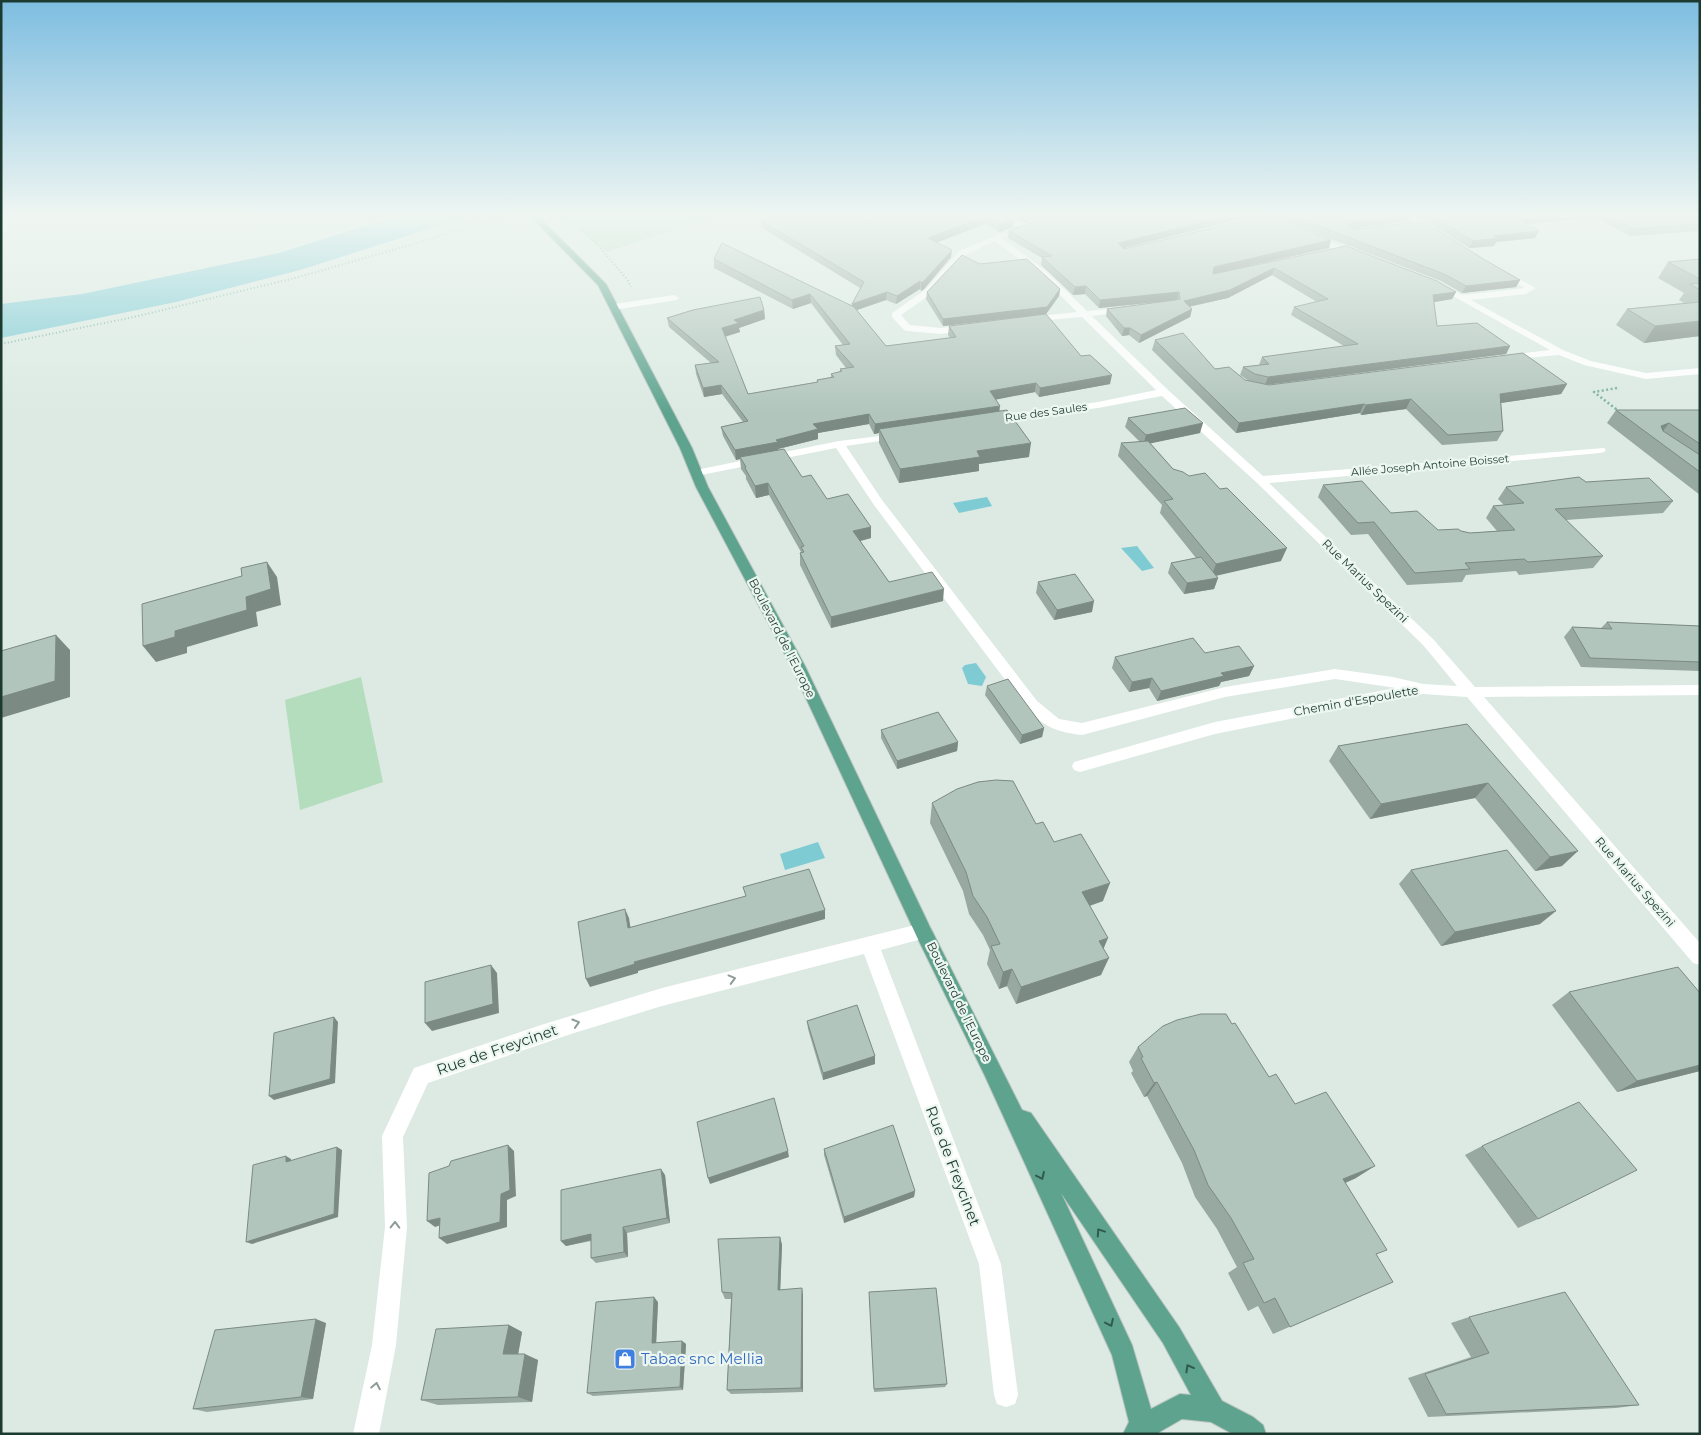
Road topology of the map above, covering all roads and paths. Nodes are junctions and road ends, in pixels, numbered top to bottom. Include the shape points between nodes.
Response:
1 (282, 281) edge
2 (599, 281) edge
3 (628, 281) edge
4 (937, 281) edge
5 (1051, 281) edge
6 (1518, 281) edge
7 (1429, 282) edge
8 (674, 298) dead end
9 (1462, 298) junction
10 (640, 303) junction
11 (614, 308) junction
12 (1135, 308) edge
13 (1084, 314) junction
14 (1016, 322) edge
15 (978, 327) edge
16 (1, 344) edge
17 (1560, 352) junction
18 (1501, 359) edge
19 (1700, 371) edge
20 (1621, 372) junction
21 (1164, 392) junction
22 (1622, 414) edge
23 (983, 421) edge
24 (916, 432) edge
25 (839, 444) junction
26 (1600, 450) dead end
27 (696, 473) junction
28 (1260, 480) junction
29 (1423, 689) junction
30 (1700, 690) edge
31 (1471, 692) junction
32 (1080, 766) dead end
33 (923, 931) junction
34 (870, 945) junction
35 (1700, 958) edge
36 (999, 1084) junction
37 (1006, 1395) dead end
38 (1213, 1410) junction
39 (1139, 1430) edge
40 (366, 1434) edge
41 (1254, 1434) edge

1 - 16 path
2 - 11 main road, Boulevard de l'Europe
3 - 10 path
4 - 15 street via 928,292 895,315 907,328 941,331
5 - 13 street, Rue Marius Spezini
6 - 9 street via 1532,288
7 - 9 street
8 - 10 street
9 - 17 street
10 - 11 street
11 - 27 main road, Boulevard de l'Europe
12 - 13 street
13 - 14 street
13 - 21 street, Rue Marius Spezini
17 - 18 street
17 - 20 street
19 - 20 street via 1646,376
20 - 22 path via 1629,385 1594,392
21 - 23 street, Rue des Saules
21 - 28 street, Rue Marius Spezini
24 - 25 street
25 - 27 street
25 - 29 street via 878,502 1032,705 1052,724 1082,729 1225,692 1335,674
26 - 28 street, Allée Joseph Antoine Boisset
27 - 33 main road, Boulevard de l'Europe via 798,666
28 - 31 street, Rue Marius Spezini via 1428,642
29 - 31 street, Chemin d'Espoulette
29 - 32 street, Chemin d'Espoulette via 1214,728
30 - 31 street, Chemin d'Espoulette
31 - 35 street, Rue Marius Spezini
33 - 34 street, Rue de Freycinet
33 - 36 main road, Boulevard de l'Europe
34 - 37 street, Rue de Freycinet via 990,1264
40 -> 34 street, Rue de Freycinet via 384,1345 396,1227 392,1136 421,1075 662,997
38 -> 36 main road, Boulevard de l'Europe via 1171,1335
36 -> 39 main road, Boulevard de l'Europe via 1124,1353
38 - 39 main road via 1180,1406
38 - 41 main road

